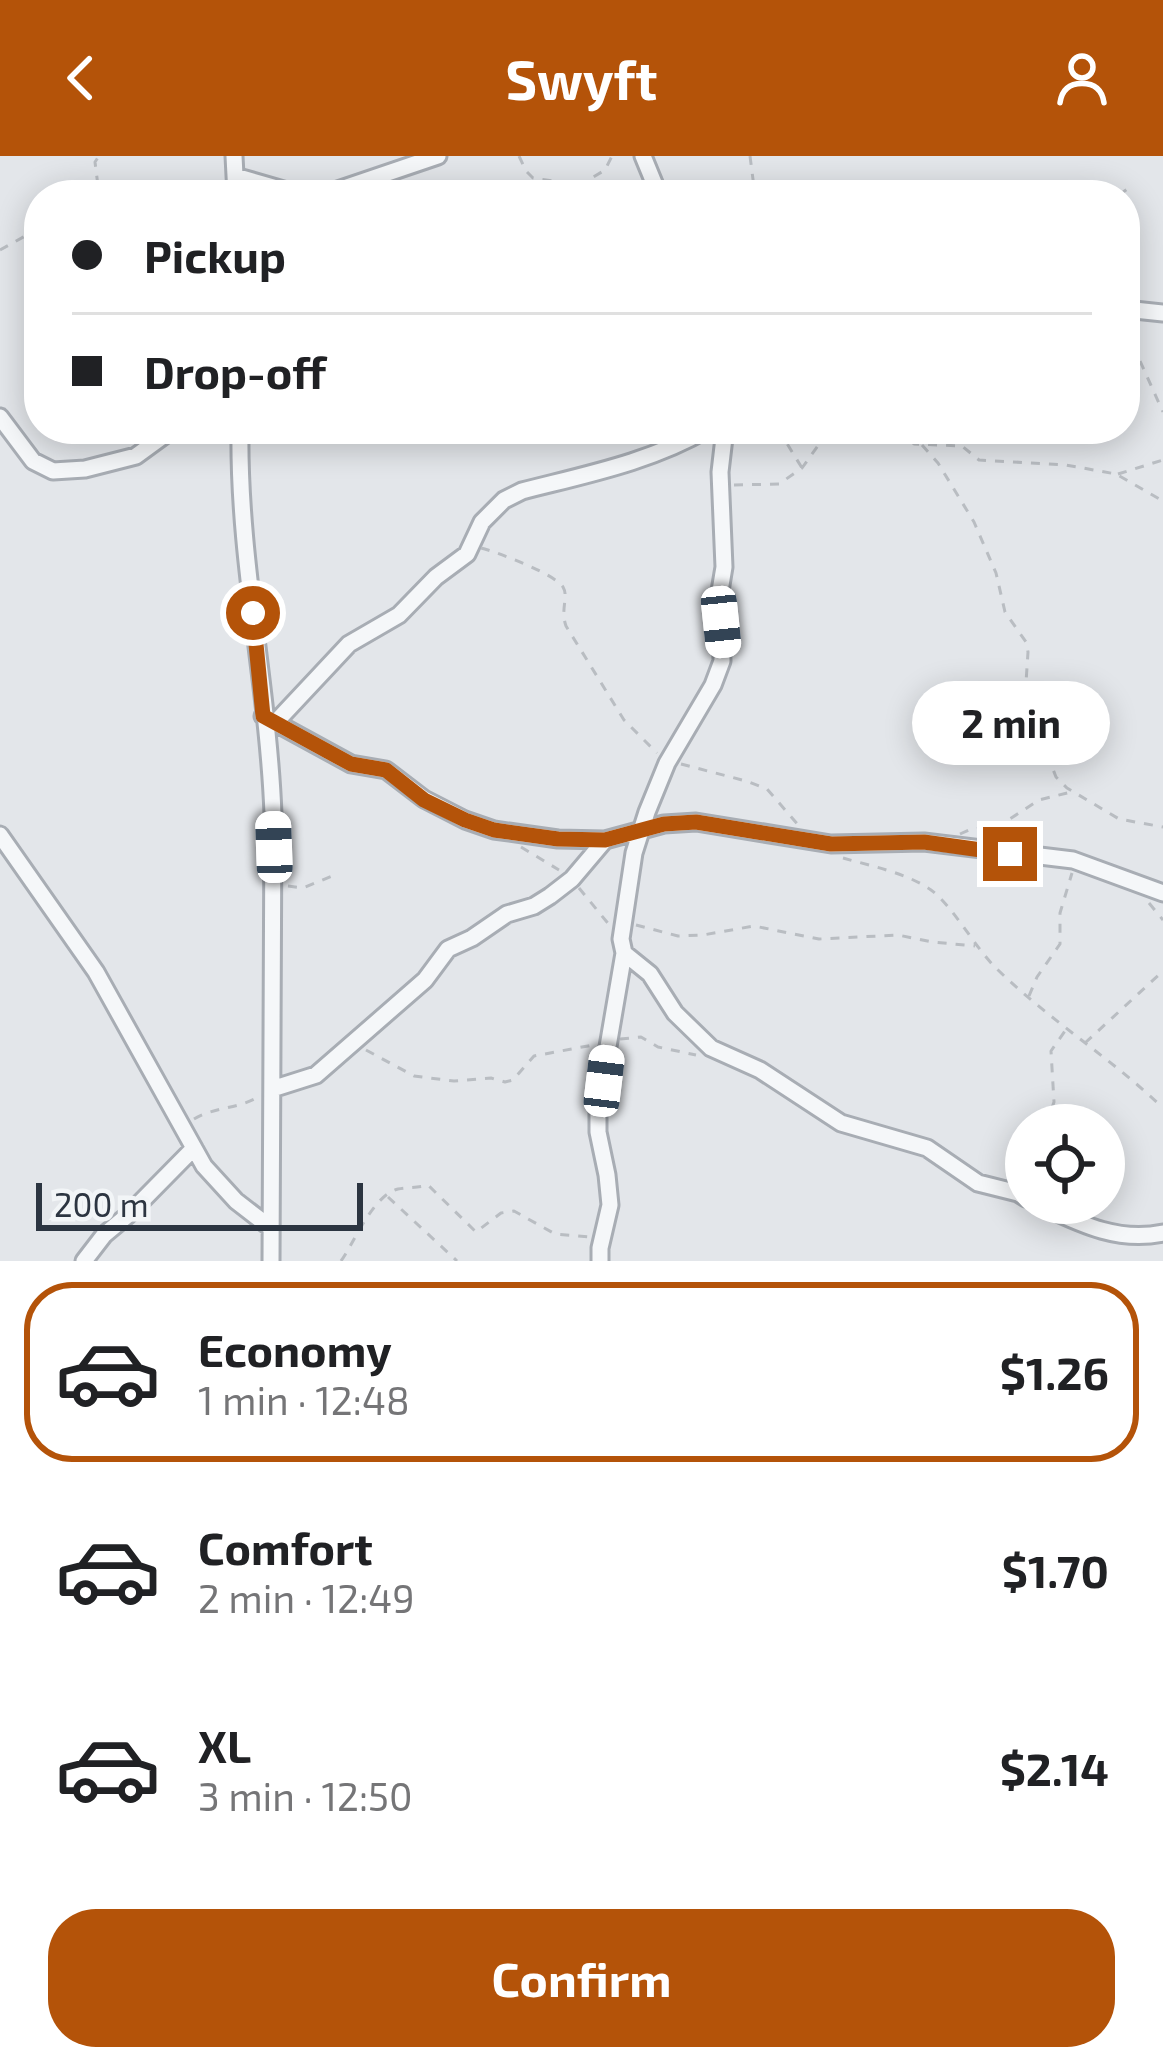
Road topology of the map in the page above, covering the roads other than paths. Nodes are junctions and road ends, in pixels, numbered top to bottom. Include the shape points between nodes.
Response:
1 (234, 156) edge
2 (438, 156) edge
3 (235, 176) junction
4 (235, 180) edge
5 (249, 180) edge
6 (367, 180) edge
7 (0, 417) edge
8 (152, 444) edge
9 (240, 444) edge
10 (679, 444) edge
11 (724, 444) edge
12 (269, 719) junction
13 (640, 830) junction
14 (0, 835) edge
15 (605, 840) junction
16 (1163, 893) edge
17 (623, 938) junction
18 (272, 1089) junction
19 (194, 1148) junction
20 (1005, 1190) edge
21 (1080, 1224) edge
22 (271, 1228) junction
23 (1163, 1233) edge
24 (85, 1261) edge
25 (271, 1261) edge
26 (600, 1261) edge

1 - 3 street
2 - 6 street
3 - 4 street
3 - 5 street
7 - 8 street via 33,460 53,471 136,456
9 - 12 street
10 - 12 street via 504,500 472,546
11 - 13 street via 722,661
12 - 15 street via 351,764 386,770 465,820
12 - 18 street
13 - 15 street
13 - 16 street via 696,822 846,844 944,844 1072,860
13 - 17 street
14 - 19 street via 96,972
15 - 18 street via 538,904 451,947 425,980 309,1080
17 - 20 street via 675,1013 711,1048 841,1123 927,1148 978,1183
17 - 26 street via 598,1105 610,1192
18 - 22 street
19 - 22 street via 236,1202
19 - 24 street
21 - 23 street via 1124,1235
22 - 25 street

